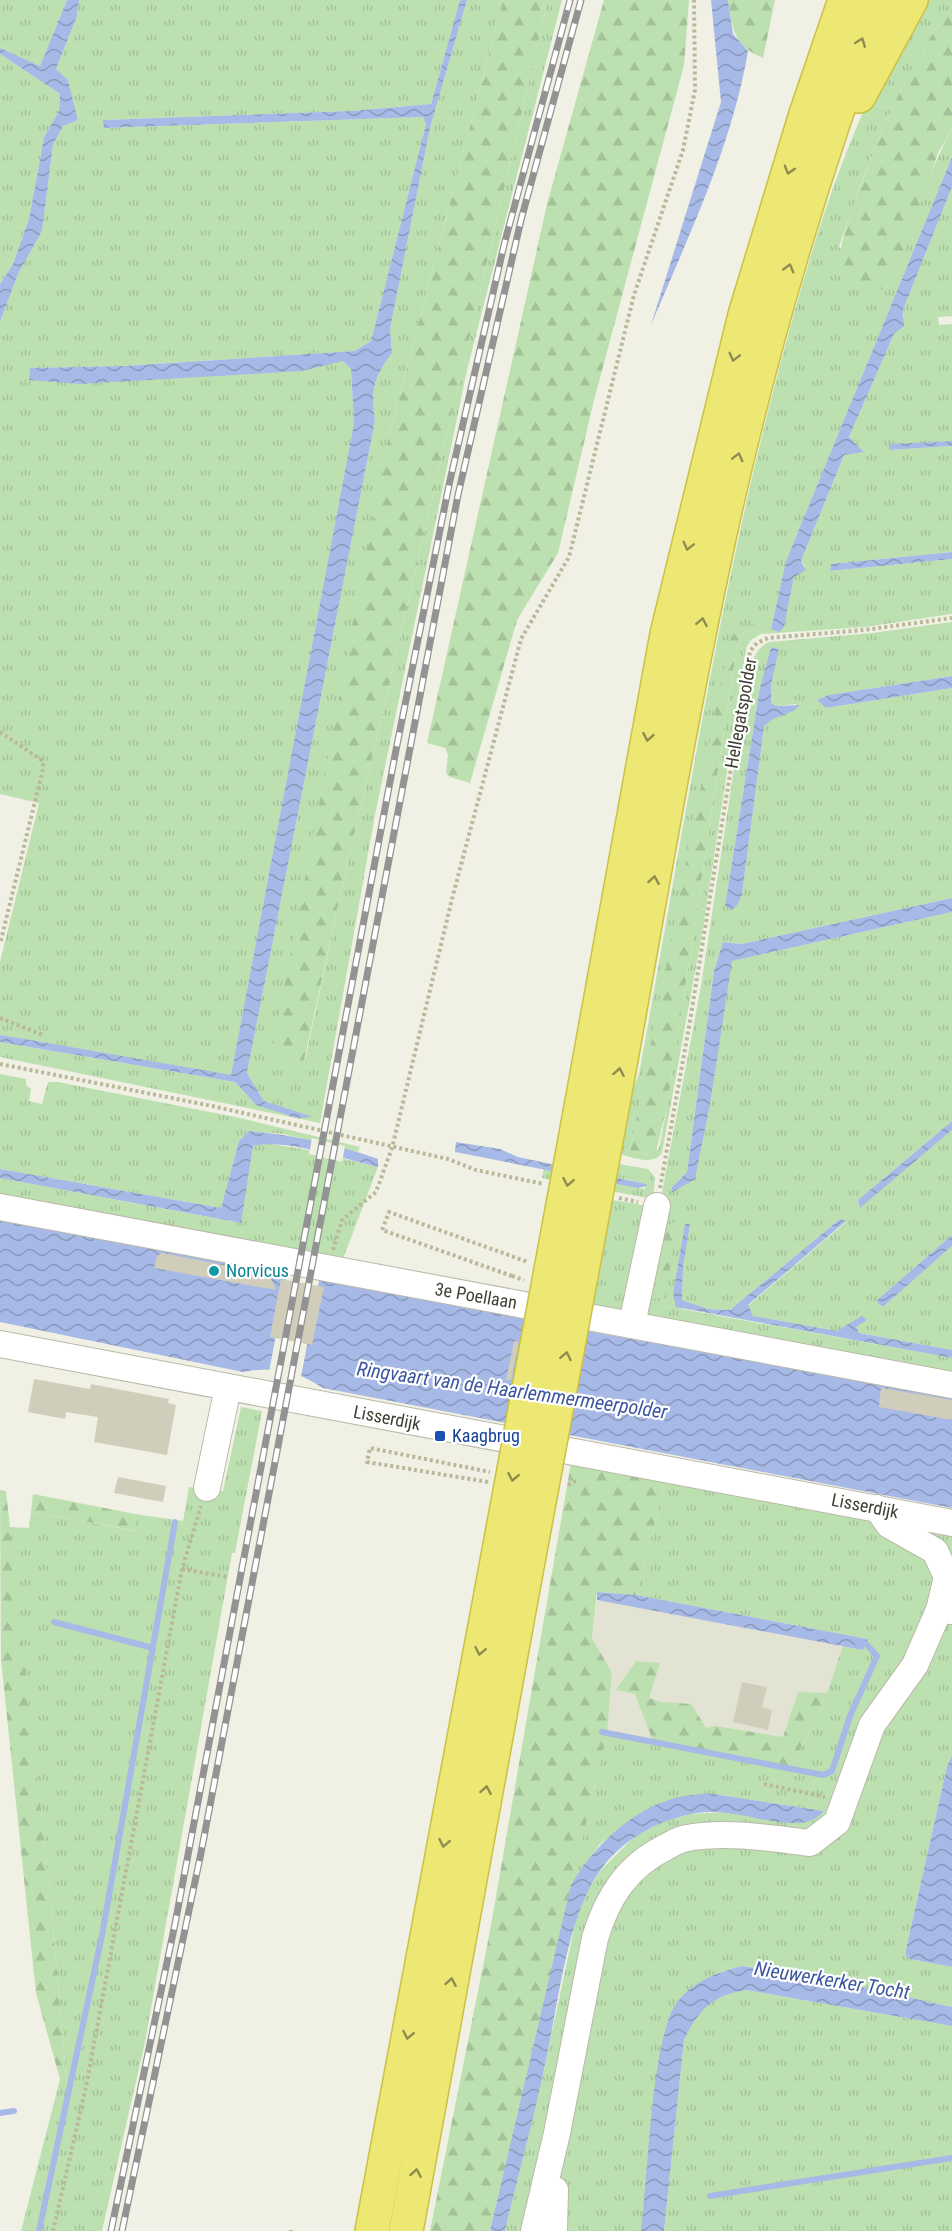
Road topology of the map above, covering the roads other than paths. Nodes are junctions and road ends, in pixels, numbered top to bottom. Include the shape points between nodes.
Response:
1 (822, 0) edge
2 (845, 0) edge
3 (877, 0) edge
4 (911, 0) edge
5 (806, 114) junction
6 (816, 177) junction
7 (593, 1127) junction
8 (657, 1206) road end
9 (0, 1207) edge
10 (632, 1324) junction
11 (0, 1344) edge
12 (952, 1385) edge
13 (228, 1387) junction
14 (207, 1488) road end
15 (877, 1508) junction
16 (952, 1523) edge
17 (506, 1597) junction
18 (946, 1611) edge
19 (557, 2133) junction
20 (372, 2231) edge
21 (406, 2231) edge
22 (534, 2231) edge
23 (554, 2231) edge

1 - 5 highway
2 - 5 highway
6 -> 3 highway
4 - 6 highway
5 -> 7 highway via 745,315 667,634
7 -> 6 highway via 722,524 751,404
7 - 17 highway, bridge
8 - 10 street
9 - 10 street, 3e Poellaan
10 - 12 street, 3e Poellaan
11 - 13 street, Lisserdijk
13 - 14 street
13 - 15 street, Lisserdijk
15 - 16 street, Lisserdijk
15 - 18 street via 889,1525 935,1551 947,1576
17 -> 20 highway
21 -> 17 highway
18 - 19 street via 915,1665 872,1725 837,1822 810,1843 746,1835 684,1838 649,1856 617,1886 595,1938
19 - 22 street
19 - 23 street

